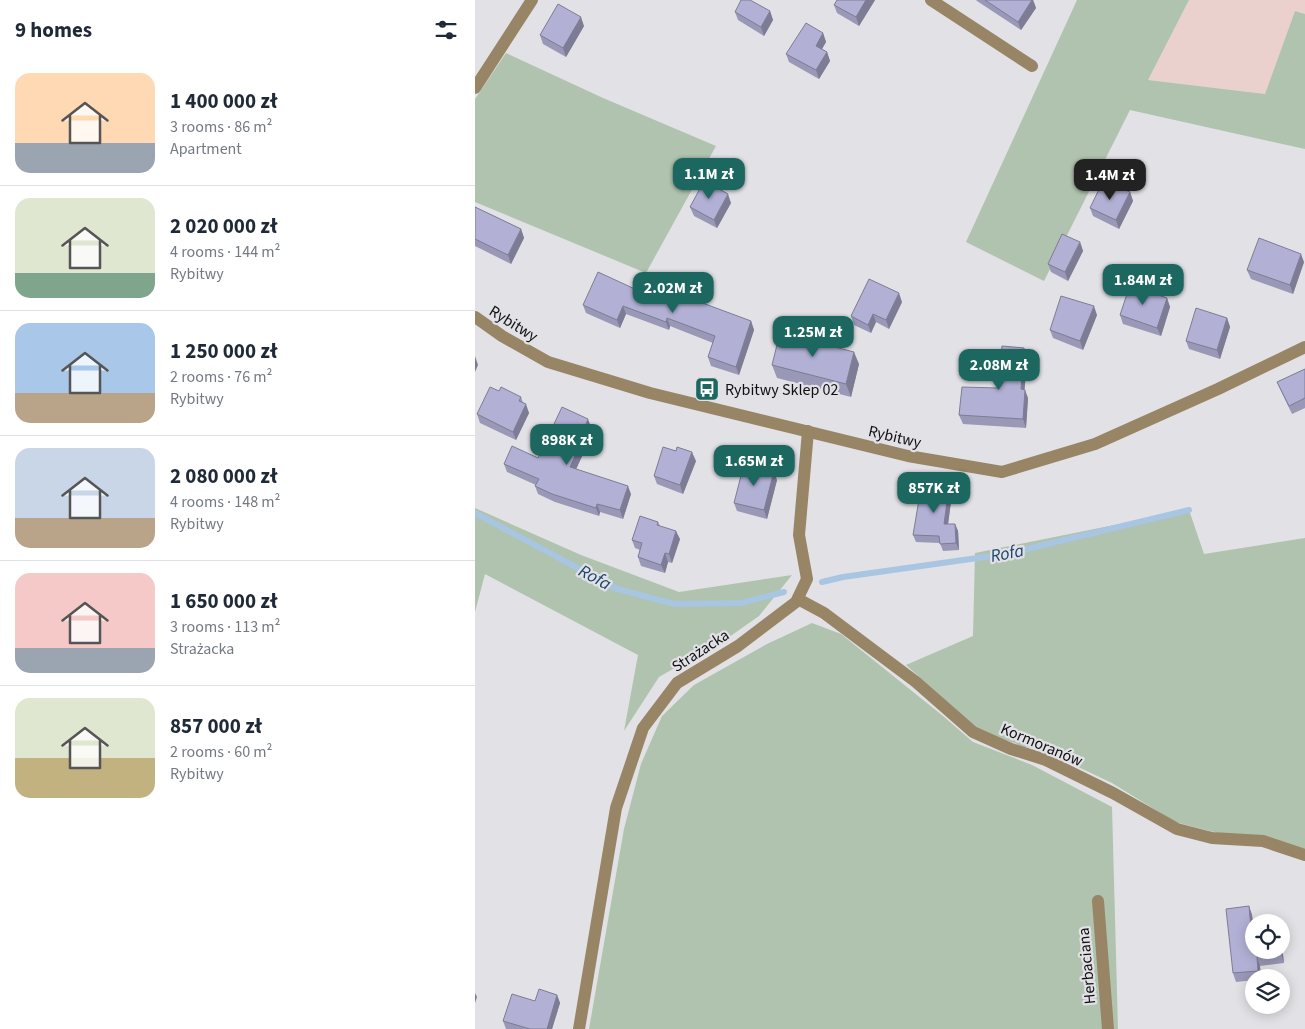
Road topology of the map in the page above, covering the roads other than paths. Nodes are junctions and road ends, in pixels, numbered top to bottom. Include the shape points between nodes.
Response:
1 (532, 0) edge
2 (931, 0) edge
3 (1032, 66) dead end
4 (475, 88) edge
5 (475, 317) edge
6 (1305, 347) edge
7 (808, 431) junction
8 (798, 599) junction
9 (1305, 855) edge
10 (1097, 901) dead end
11 (579, 1029) edge
12 (1108, 1029) edge

1 - 4 street
2 - 3 street
5 - 7 street, Rybitwy via 548,362 650,393
6 - 7 street, Rybitwy via 1218,390 1095,444 1002,472 908,456
7 - 8 street, Strażacka via 799,535 807,579
8 - 9 street, Kormoranów via 825,613 916,682 973,732 1046,760 1177,829 1212,838 1263,841
8 - 11 street, Strażacka via 738,646 677,683 643,728 616,808
10 - 12 street, Herbaciana

